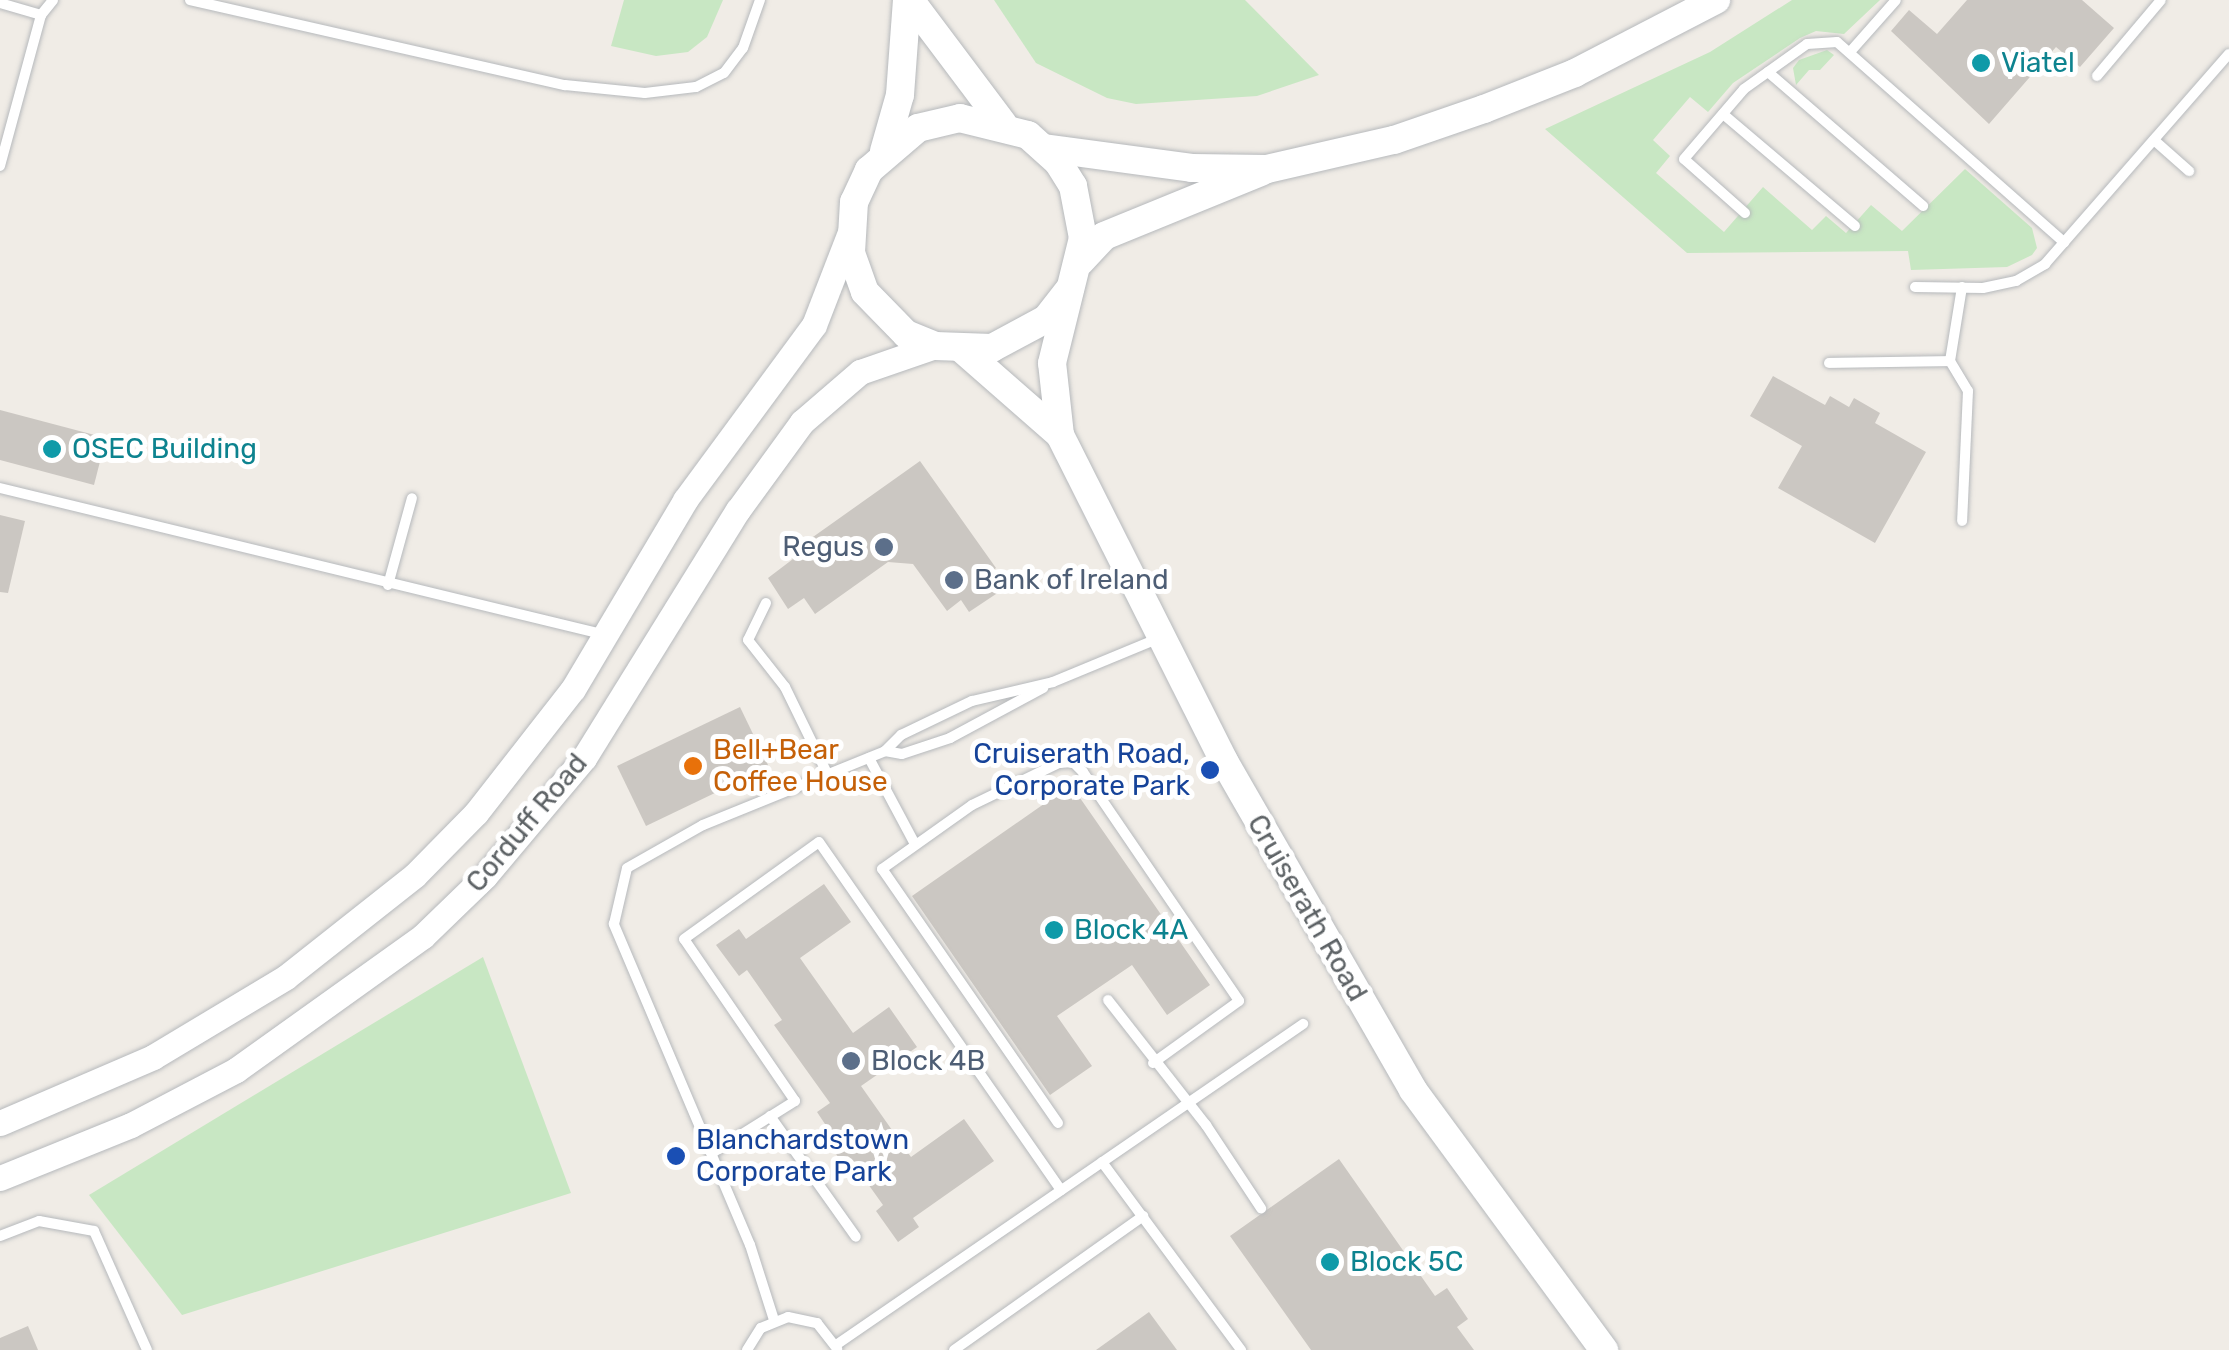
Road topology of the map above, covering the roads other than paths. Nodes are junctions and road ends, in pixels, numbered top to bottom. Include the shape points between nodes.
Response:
1 (53, 0) edge
2 (190, 0) edge
3 (760, 0) edge
4 (909, 0) edge
5 (1716, 0) edge
6 (1896, 0) edge
7 (2162, 0) edge
8 (0, 3) edge
9 (40, 15) junction
10 (1850, 52) junction
11 (2229, 54) edge
12 (1768, 72) junction
13 (2097, 76) dead end
14 (1723, 114) junction
15 (1003, 124) junction
16 (2154, 140) junction
17 (1044, 148) junction
18 (884, 151) junction
19 (0, 166) edge
20 (1267, 169) junction
21 (2189, 171) dead end
22 (1923, 206) dead end
23 (1745, 213) dead end
24 (1854, 226) dead end
25 (850, 232) junction
26 (2064, 242) junction
27 (1075, 275) junction
28 (1915, 288) dead end
29 (1962, 288) junction
30 (949, 348) junction
31 (1950, 360) junction
32 (1829, 363) dead end
33 (1060, 435) junction
34 (0, 488) edge
35 (412, 498) dead end
36 (1962, 521) dead end
37 (388, 585) junction
38 (766, 602) dead end
39 (607, 635) junction
40 (1160, 637) junction
41 (1053, 682) junction
42 (885, 751) junction
43 (869, 758) junction
44 (828, 775) junction
45 (915, 844) junction
46 (1108, 1000) dead end
47 (1304, 1024) dead end
48 (1153, 1063) junction
49 (1186, 1103) junction
50 (770, 1116) junction
51 (0, 1122) edge
52 (1058, 1123) dead end
53 (712, 1153) junction
54 (1102, 1162) junction
55 (0, 1178) edge
56 (1061, 1190) junction
57 (1261, 1208) dead end
58 (1143, 1216) junction
59 (0, 1236) edge
60 (856, 1236) dead end
61 (774, 1320) junction
62 (836, 1348) edge
63 (147, 1350) edge
64 (747, 1350) edge
65 (954, 1350) edge
66 (1241, 1350) edge
67 (1604, 1350) edge

1 - 9 lane
2 - 3 lane via 565,85 645,93 696,87 724,72 743,48
4 - 15 main road
4 - 18 main road via 900,95
5 - 20 main road via 1484,109 1394,140
6 - 10 lane
7 - 13 lane
8 - 9 lane
9 - 19 lane
10 - 12 lane via 1837,42 1807,44
10 - 26 lane
11 - 16 lane
12 - 14 lane
12 - 22 lane
14 - 23 lane via 1684,159
14 - 24 lane
15 - 17 main road
15 - 18 main road via 938,121
16 - 21 lane
16 - 26 lane
17 - 20 main road via 1192,168
17 - 27 main road via 1072,186 1081,213
18 - 25 main road via 854,202
20 - 27 main road via 1104,236
25 - 30 main road via 856,273 878,310 906,334
25 - 39 street, Corduff Road via 814,325 685,500
26 - 29 lane via 2045,264 2016,280
27 - 30 main road via 1046,320 1019,338
27 - 33 main road, Cruiserath Road via 1052,363
28 - 29 lane
29 - 31 lane
30 - 33 main road, Cruiserath Road
30 - 55 street, Corduff Road via 860,372 802,422 738,510 584,758 485,876 423,936 236,1070 131,1125
31 - 32 lane
31 - 36 lane via 1968,391
33 - 40 main road, Cruiserath Road
34 - 37 lane
35 - 37 lane
37 - 39 lane
38 - 44 lane via 748,640 785,688
39 - 51 street, Corduff Road via 476,813 347,931 286,977 154,1057
40 - 41 lane
40 - 67 main road, Cruiserath Road via 1278,860 1413,1090
41 - 42 lane via 972,701 901,735
41 - 42 lane via 950,738 902,754
42 - 43 lane
43 - 44 lane
43 - 45 lane
44 - 53 lane via 650,850 627,868 616,894 614,924
45 - 48 lane via 972,806 1073,762 1239,1000
45 - 52 lane via 882,869
46 - 48 lane
47 - 49 lane
48 - 49 lane
49 - 54 lane
49 - 57 lane
50 - 53 lane
50 - 56 lane via 795,1101 684,940 819,842
50 - 60 lane
53 - 61 lane
54 - 56 lane
54 - 58 lane
56 - 62 lane
58 - 65 lane
58 - 66 lane
59 - 63 lane via 39,1222 94,1231
61 - 62 lane via 817,1323
61 - 64 lane

